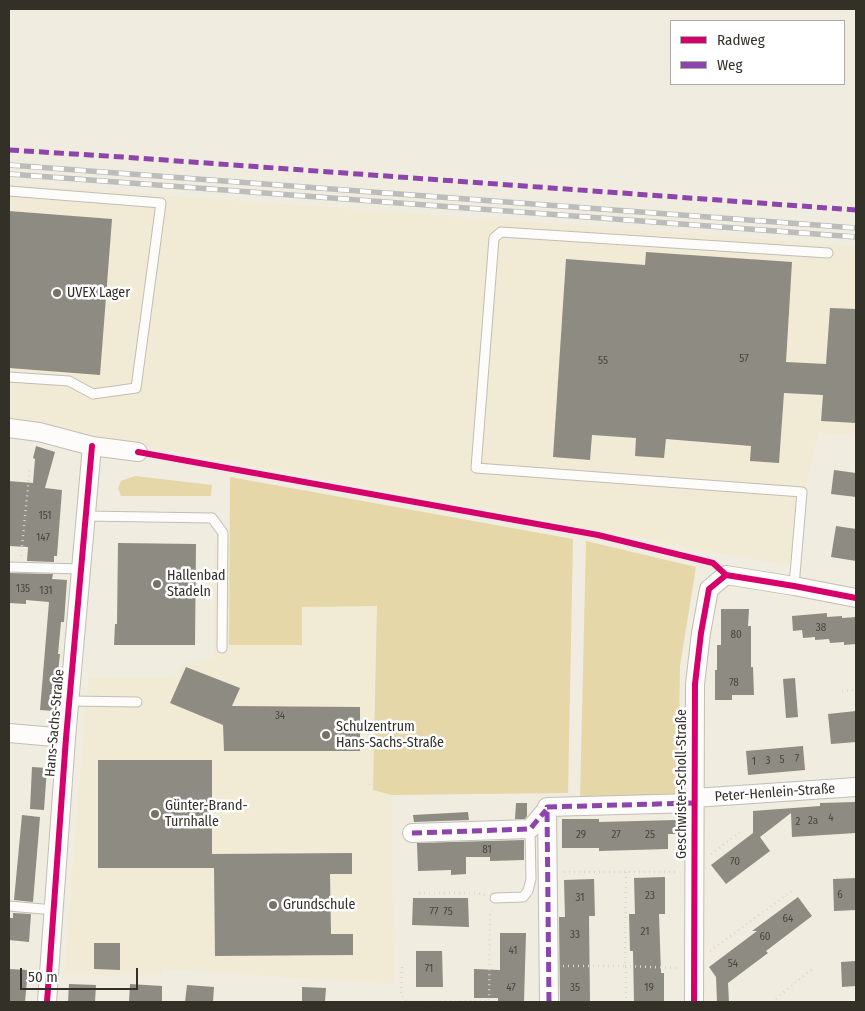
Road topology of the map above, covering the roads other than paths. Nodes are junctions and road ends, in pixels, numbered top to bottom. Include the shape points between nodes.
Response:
1 (9, 192) edge
2 (828, 253) dead end
3 (9, 377) edge
4 (9, 428) edge
5 (92, 446) junction
6 (138, 452) dead end
7 (85, 516) junction
8 (9, 567) edge
9 (81, 569) junction
10 (794, 586) junction
11 (856, 598) edge
12 (222, 648) dead end
13 (70, 701) junction
14 (137, 702) dead end
15 (9, 733) edge
16 (66, 738) junction
17 (856, 787) edge
18 (694, 801) junction
19 (546, 810) junction
20 (530, 829) junction
21 (412, 833) dead end
22 (495, 898) road end
23 (9, 906) edge
24 (54, 910) junction
25 (47, 1002) edge
26 (549, 1002) edge
27 (694, 1002) edge

1 - 3 lane via 161,203 136,388 93,394 68,381
2 - 10 lane via 501,232 494,238 476,468 802,492
4 - 5 street
5 - 6 street
5 - 7 street, Hans-Sachs-Straße
7 - 9 street, Hans-Sachs-Straße
7 - 12 lane via 212,518 223,533
8 - 9 lane
9 - 13 street, Hans-Sachs-Straße
10 - 11 street
10 - 18 street, Geschwister-Scholl-Straße via 726,575 709,589 695,684
13 - 14 lane
13 - 16 street, Hans-Sachs-Straße
15 - 16 street, Hans-Sachs-Straße
16 - 24 street, Hans-Sachs-Straße
17 - 18 street, Peter-Henlein-Straße
18 - 19 street, Geschwister-Scholl-Straße via 546,807
18 - 27 street, Geschwister-Scholl-Straße
19 - 20 street
19 - 26 street
20 - 21 street
20 - 22 lane via 531,879 528,891 522,897
23 - 24 lane
24 - 25 street, Hans-Sachs-Straße

